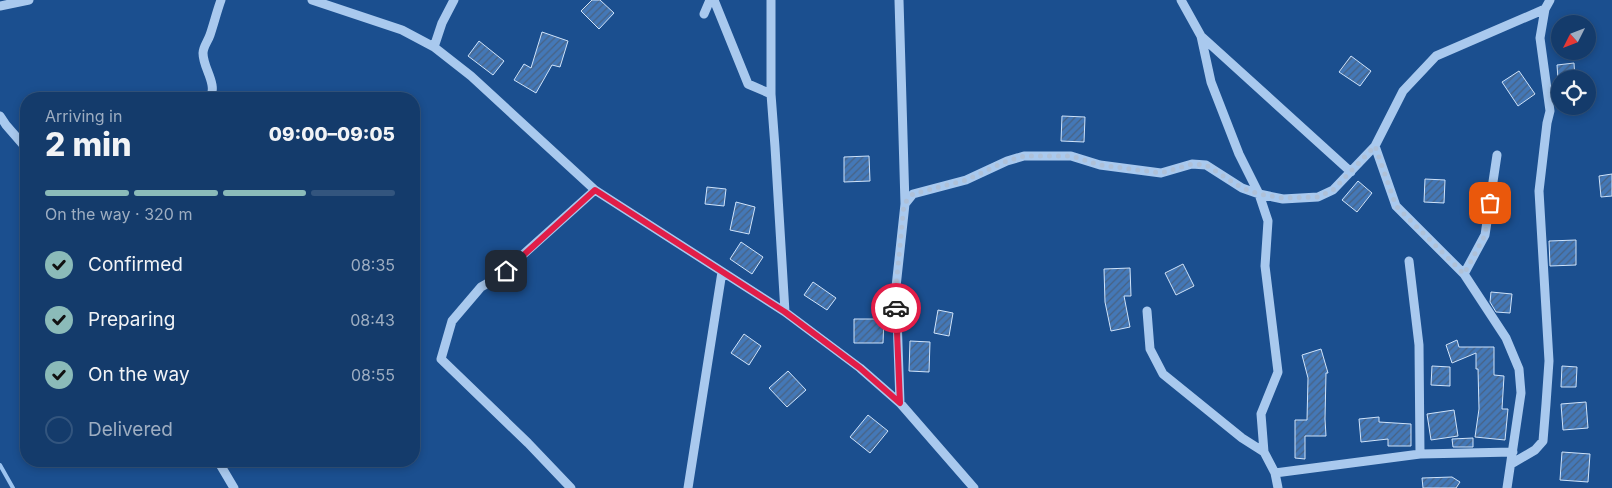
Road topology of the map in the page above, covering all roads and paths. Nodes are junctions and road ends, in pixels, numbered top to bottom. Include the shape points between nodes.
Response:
1 (29, 0) edge
2 (221, 0) edge
3 (312, 0) edge
4 (454, 0) edge
5 (710, 0) edge
6 (714, 0) edge
7 (771, 0) edge
8 (899, 0) edge
9 (1182, 0) edge
10 (1550, 0) edge
11 (0, 6) edge
12 (1545, 9) junction
13 (704, 14) dead end
14 (1201, 36) junction
15 (434, 47) junction
16 (212, 92) edge
17 (770, 94) junction
18 (0, 116) edge
19 (20, 141) edge
20 (1375, 146) junction
21 (1497, 155) dead end
22 (1351, 172) junction
23 (595, 190) junction
24 (1259, 194) junction
25 (904, 204) junction
26 (1409, 261) dead end
27 (722, 272) junction
28 (1464, 274) junction
29 (1147, 311) dead end
30 (785, 312) junction
31 (900, 403) junction
32 (1264, 452) junction
33 (1513, 452) junction
34 (1420, 454) junction
35 (1511, 464) junction
36 (222, 467) edge
37 (1275, 472) junction
38 (234, 488) edge
39 (571, 488) edge
40 (688, 488) edge
41 (974, 488) edge
42 (1278, 488) edge
43 (1507, 488) edge

1 - 11 street
2 - 16 street via 210,36 202,50 204,64 211,76
3 - 15 street via 402,30
4 - 15 street
5 - 13 street
6 - 17 street via 748,84
7 - 17 street
8 - 25 street
9 - 14 street
10 - 12 street
12 - 20 street via 1436,56 1403,91
12 - 35 street via 1540,38 1550,111 1539,191 1549,361 1546,404 1543,441 1535,450
14 - 22 street
14 - 24 street via 1211,82 1239,154
15 - 23 street via 472,76
17 - 30 street
18 - 19 street
20 - 22 street
20 - 28 street via 1396,206
21 - 28 street via 1485,235
22 - 24 street via 1333,190 1318,197 1283,198
23 - 27 street
23 - 39 street via 497,278 481,287 452,321 440,360
24 - 25 street via 1242,188 1206,165 1192,164 1161,173 1100,165 1071,156 1024,156 966,180 913,194
24 - 32 street via 1268,220 1265,266 1278,372 1261,414
25 - 31 street via 896,287
26 - 34 street via 1419,345
27 - 30 street
27 - 40 street
28 - 33 street via 1506,338 1519,369 1522,393
29 - 32 street via 1150,350 1163,374
30 - 31 street via 860,368
31 - 41 street
32 - 37 street
33 - 34 street
33 - 35 street
34 - 37 street
35 - 43 street
36 - 38 street
37 - 42 street

